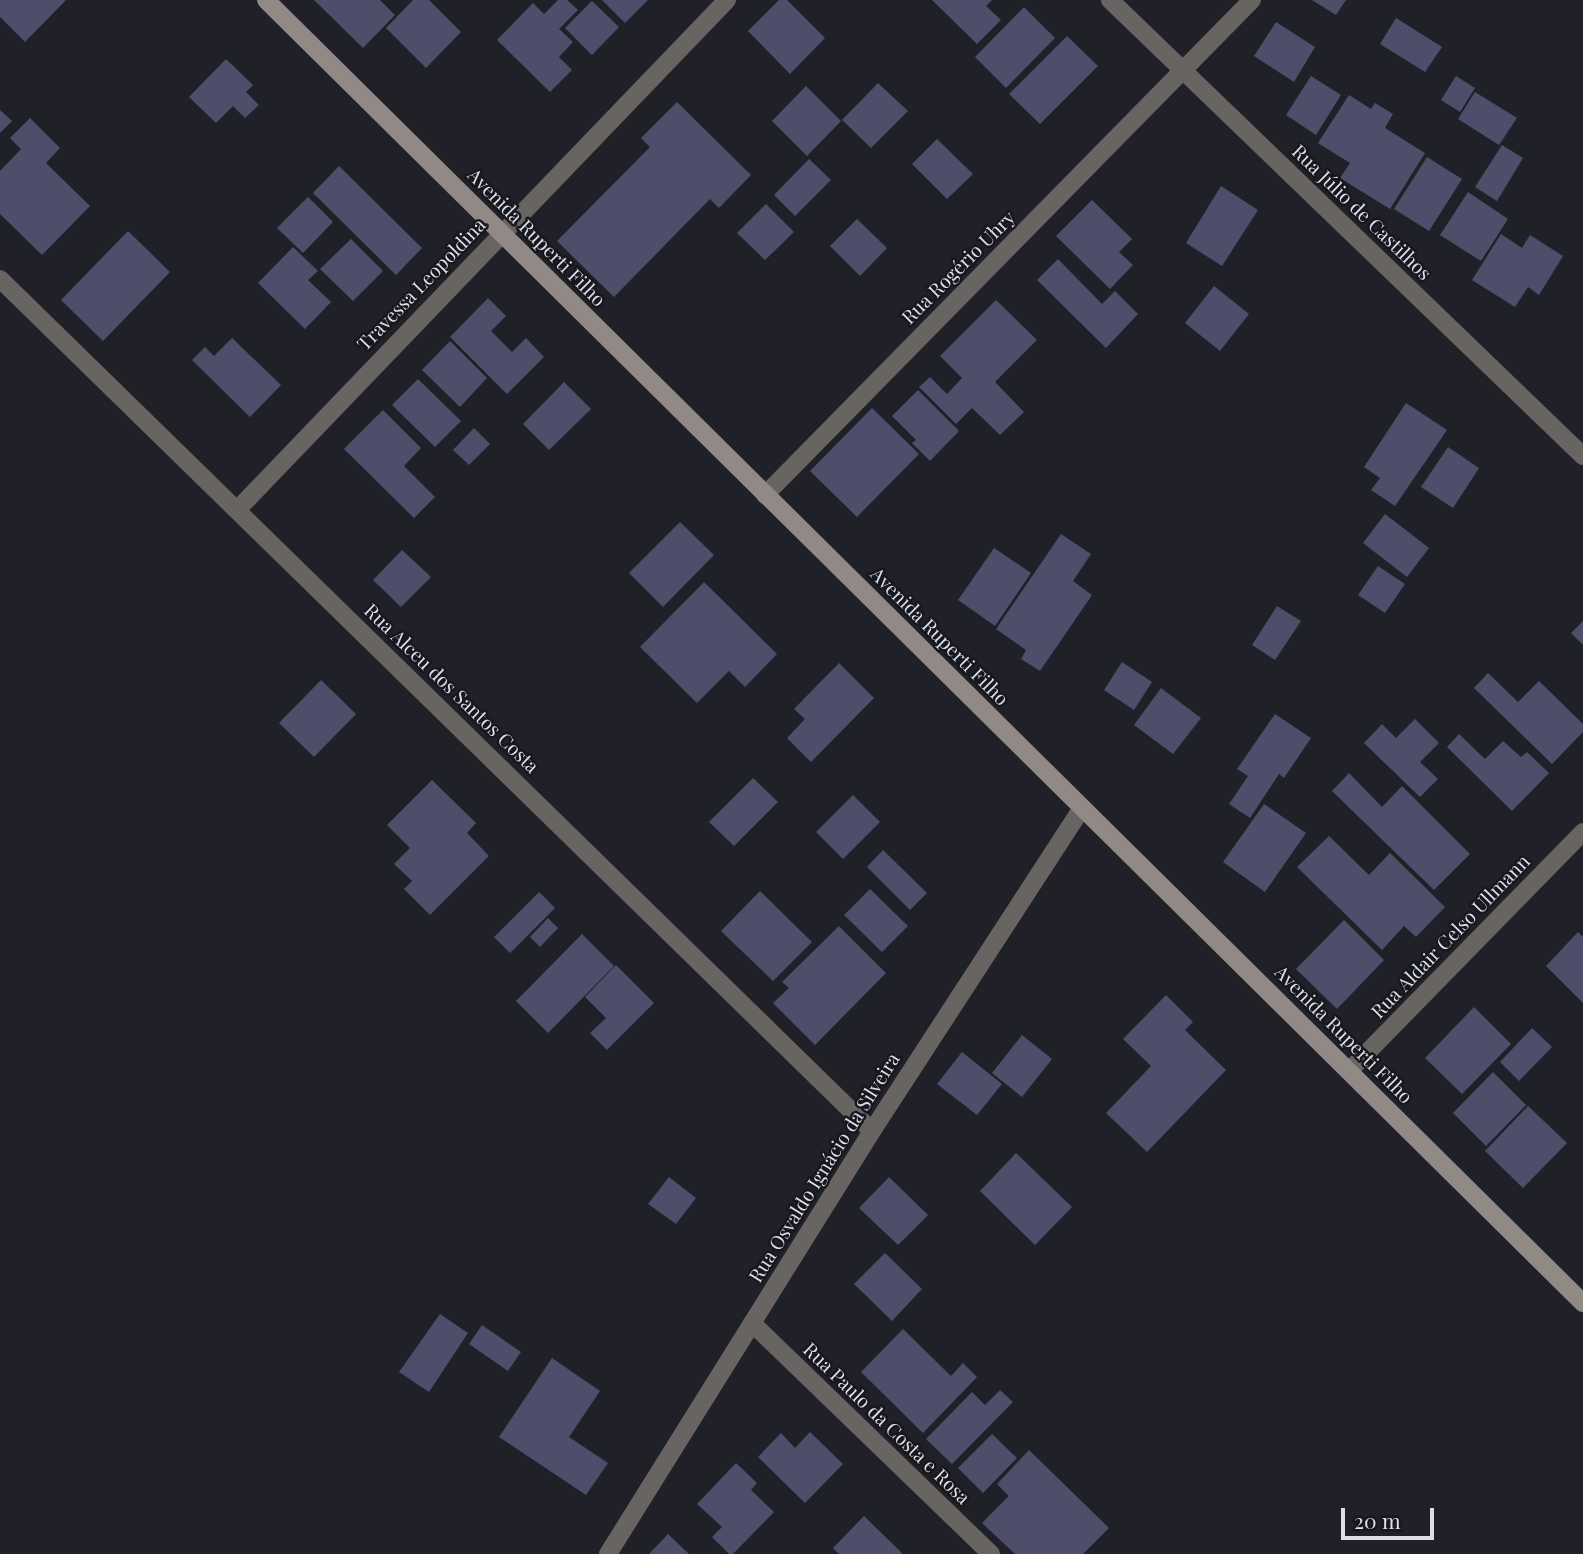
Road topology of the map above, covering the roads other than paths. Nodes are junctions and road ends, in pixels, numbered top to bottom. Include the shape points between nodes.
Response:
1 (266, 0) edge
2 (727, 0) edge
3 (1110, 0) edge
4 (1252, 0) edge
5 (1183, 71) junction
6 (501, 232) junction
7 (0, 279) edge
8 (1583, 456) edge
9 (765, 495) junction
10 (237, 510) junction
11 (1082, 808) junction
12 (1583, 832) edge
13 (1349, 1070) junction
14 (872, 1131) junction
15 (1583, 1303) edge
16 (752, 1323) junction
17 (608, 1554) edge
18 (991, 1554) edge

1 - 6 main road, Avenida Ruperti Filho
2 - 6 street, Travessa Leopoldina
3 - 5 street, Rua Júlio de Castilhos
4 - 5 street, Rua Rogério Uhry
5 - 8 street, Rua Júlio de Castilhos
5 - 9 street, Rua Rogério Uhry
6 - 9 main road, Avenida Ruperti Filho
6 - 10 street, Travessa Leopoldina
7 - 10 street, Rua Alceu dos Santos Costa
9 - 11 main road, Avenida Ruperti Filho
10 - 14 street, Rua Alceu dos Santos Costa
11 - 13 main road, Avenida Ruperti Filho
11 - 14 street, Rua Osvaldo Ignácio da Silveira
12 - 13 street, Rua Aldair Celso Ullmann
13 - 15 main road, Avenida Ruperti Filho
14 - 16 street, Rua Osvaldo Ignácio da Silveira
16 - 17 street, Rua Osvaldo Ignácio da Silveira
16 - 18 street, Rua Paulo da Costa e Rosa

